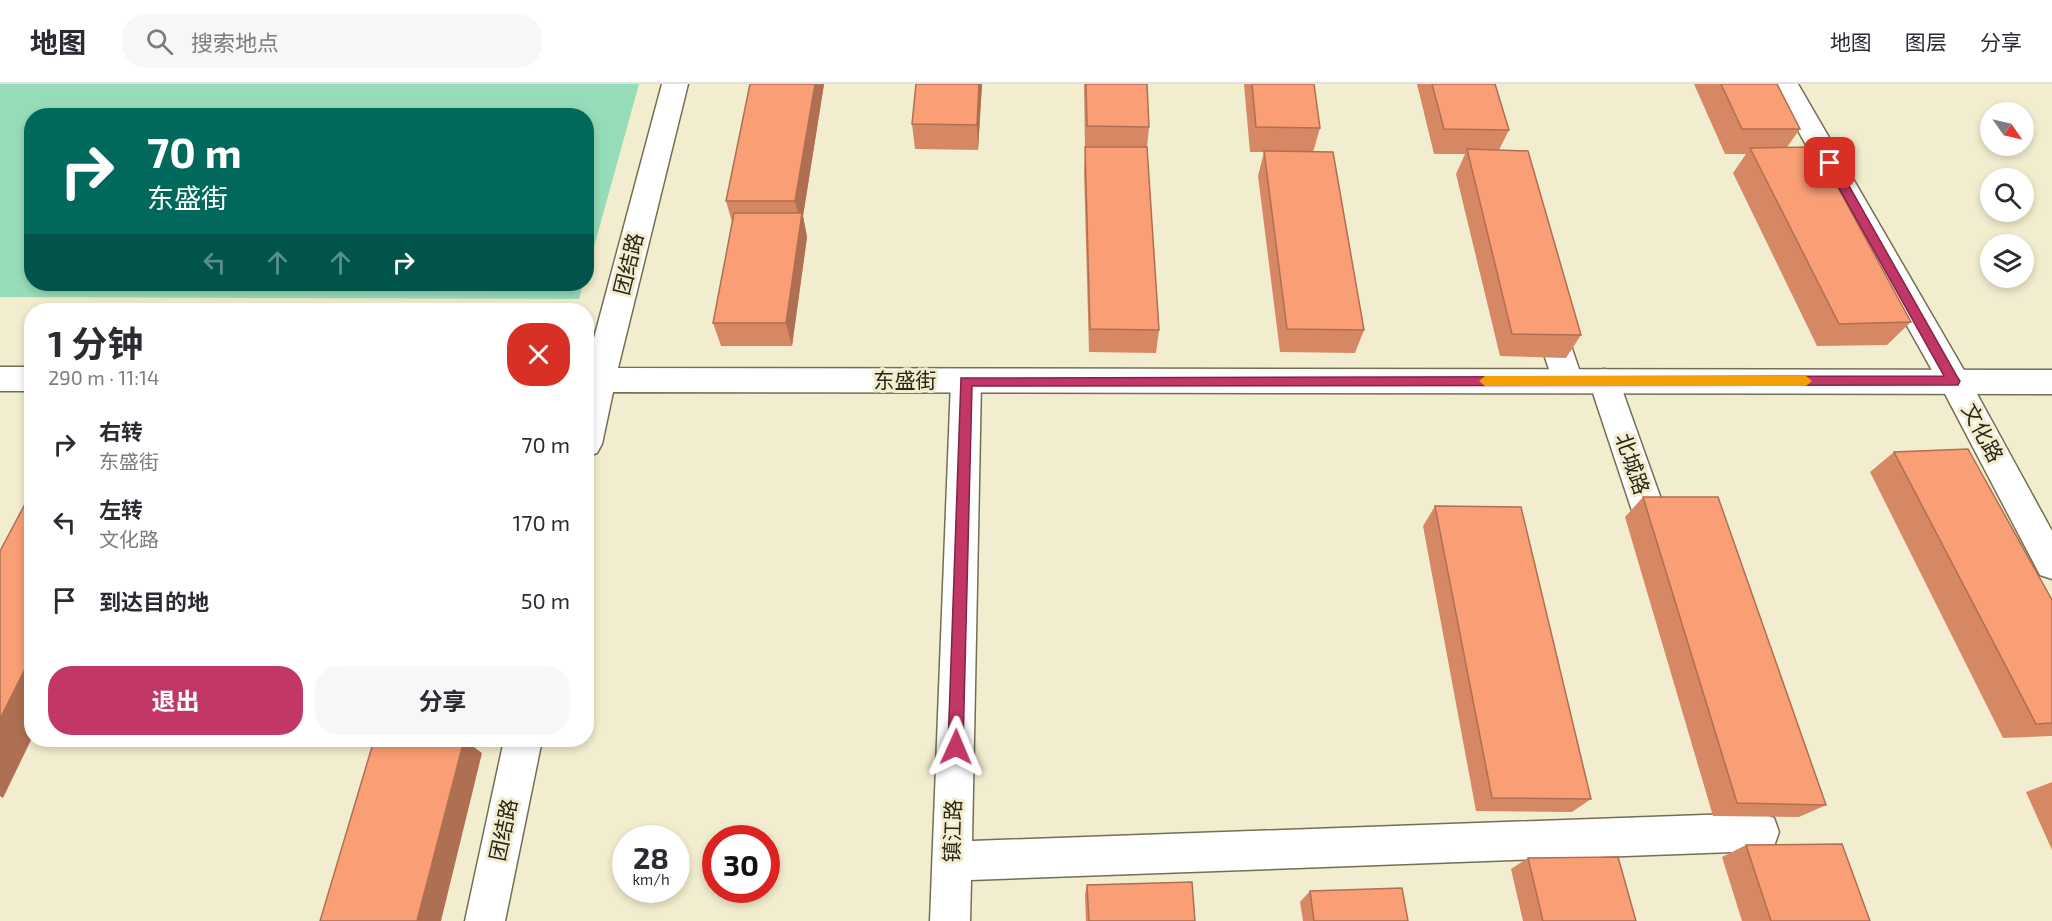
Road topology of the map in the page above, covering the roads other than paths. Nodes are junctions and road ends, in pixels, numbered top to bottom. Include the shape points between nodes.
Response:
1 (675, 84) edge
2 (1785, 84) edge
3 (1538, 293) edge
4 (594, 376) edge
5 (0, 379) edge
6 (24, 379) edge
7 (594, 380) edge
8 (966, 381) junction
9 (1568, 381) junction
10 (1604, 381) junction
11 (1954, 381) junction
12 (2052, 382) edge
13 (2052, 564) edge
14 (1670, 573) edge
15 (521, 747) edge
16 (1760, 832) dead end
17 (952, 861) junction
18 (484, 921) edge
19 (950, 921) edge

1 - 4 street, 团结路
2 - 11 street, 文化路
3 - 9 street
5 - 6 street
7 - 8 street, 东盛街
8 - 9 street, 东盛街
8 - 17 street, 镇江路
9 - 10 street, 东盛街
10 - 11 street, 东盛街
10 - 14 street, 北城路
11 - 12 street, 东盛街
11 - 13 street, 文化路
15 - 18 street, 团结路
16 - 17 street
17 - 19 street, 镇江路

